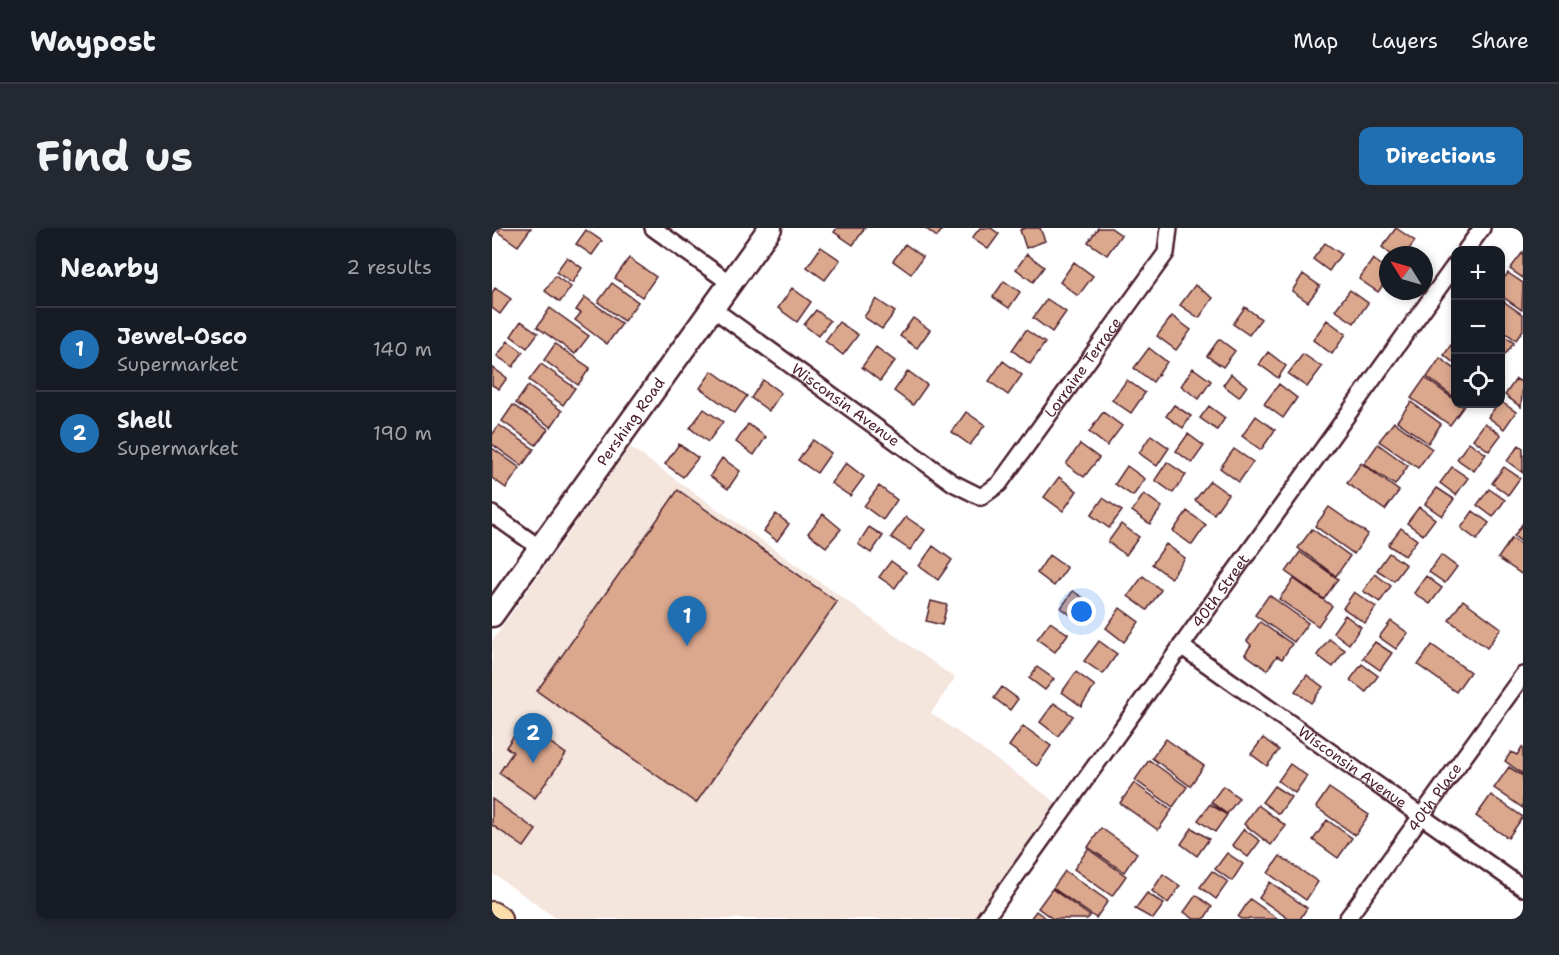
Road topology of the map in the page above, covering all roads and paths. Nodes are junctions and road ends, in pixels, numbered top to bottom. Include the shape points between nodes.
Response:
1 (653, 228) edge
2 (770, 228) edge
3 (1482, 228) edge
4 (1170, 229) edge
5 (1469, 246) edge
6 (1451, 271) edge
7 (730, 283) junction
8 (712, 308) junction
9 (981, 497) joint
10 (492, 514) edge
11 (540, 548) junction
12 (492, 615) edge
13 (1181, 646) junction
14 (1523, 675) edge
15 (1421, 816) junction
16 (1523, 888) edge
17 (492, 915) edge
18 (498, 919) edge
19 (985, 919) edge
20 (1347, 919) edge

1 - 7 street
2 - 7 main road, Pershing Road
3 - 5 street
4 - 9 street, Lorraine Terrace via 1166,253 999,484
6 - 13 street, 40th Street
7 - 8 main road, Pershing Road
8 - 9 street, Wisconsin Avenue via 952,483
8 - 11 main road, Pershing Road
10 - 11 street
11 - 12 main road, Pershing Road
13 - 15 street, Wisconsin Avenue
13 - 19 street, 40th Street
14 - 15 street, 40th Place
15 - 16 street, Wisconsin Avenue
15 - 20 street, 40th Place
17 - 18 main road

